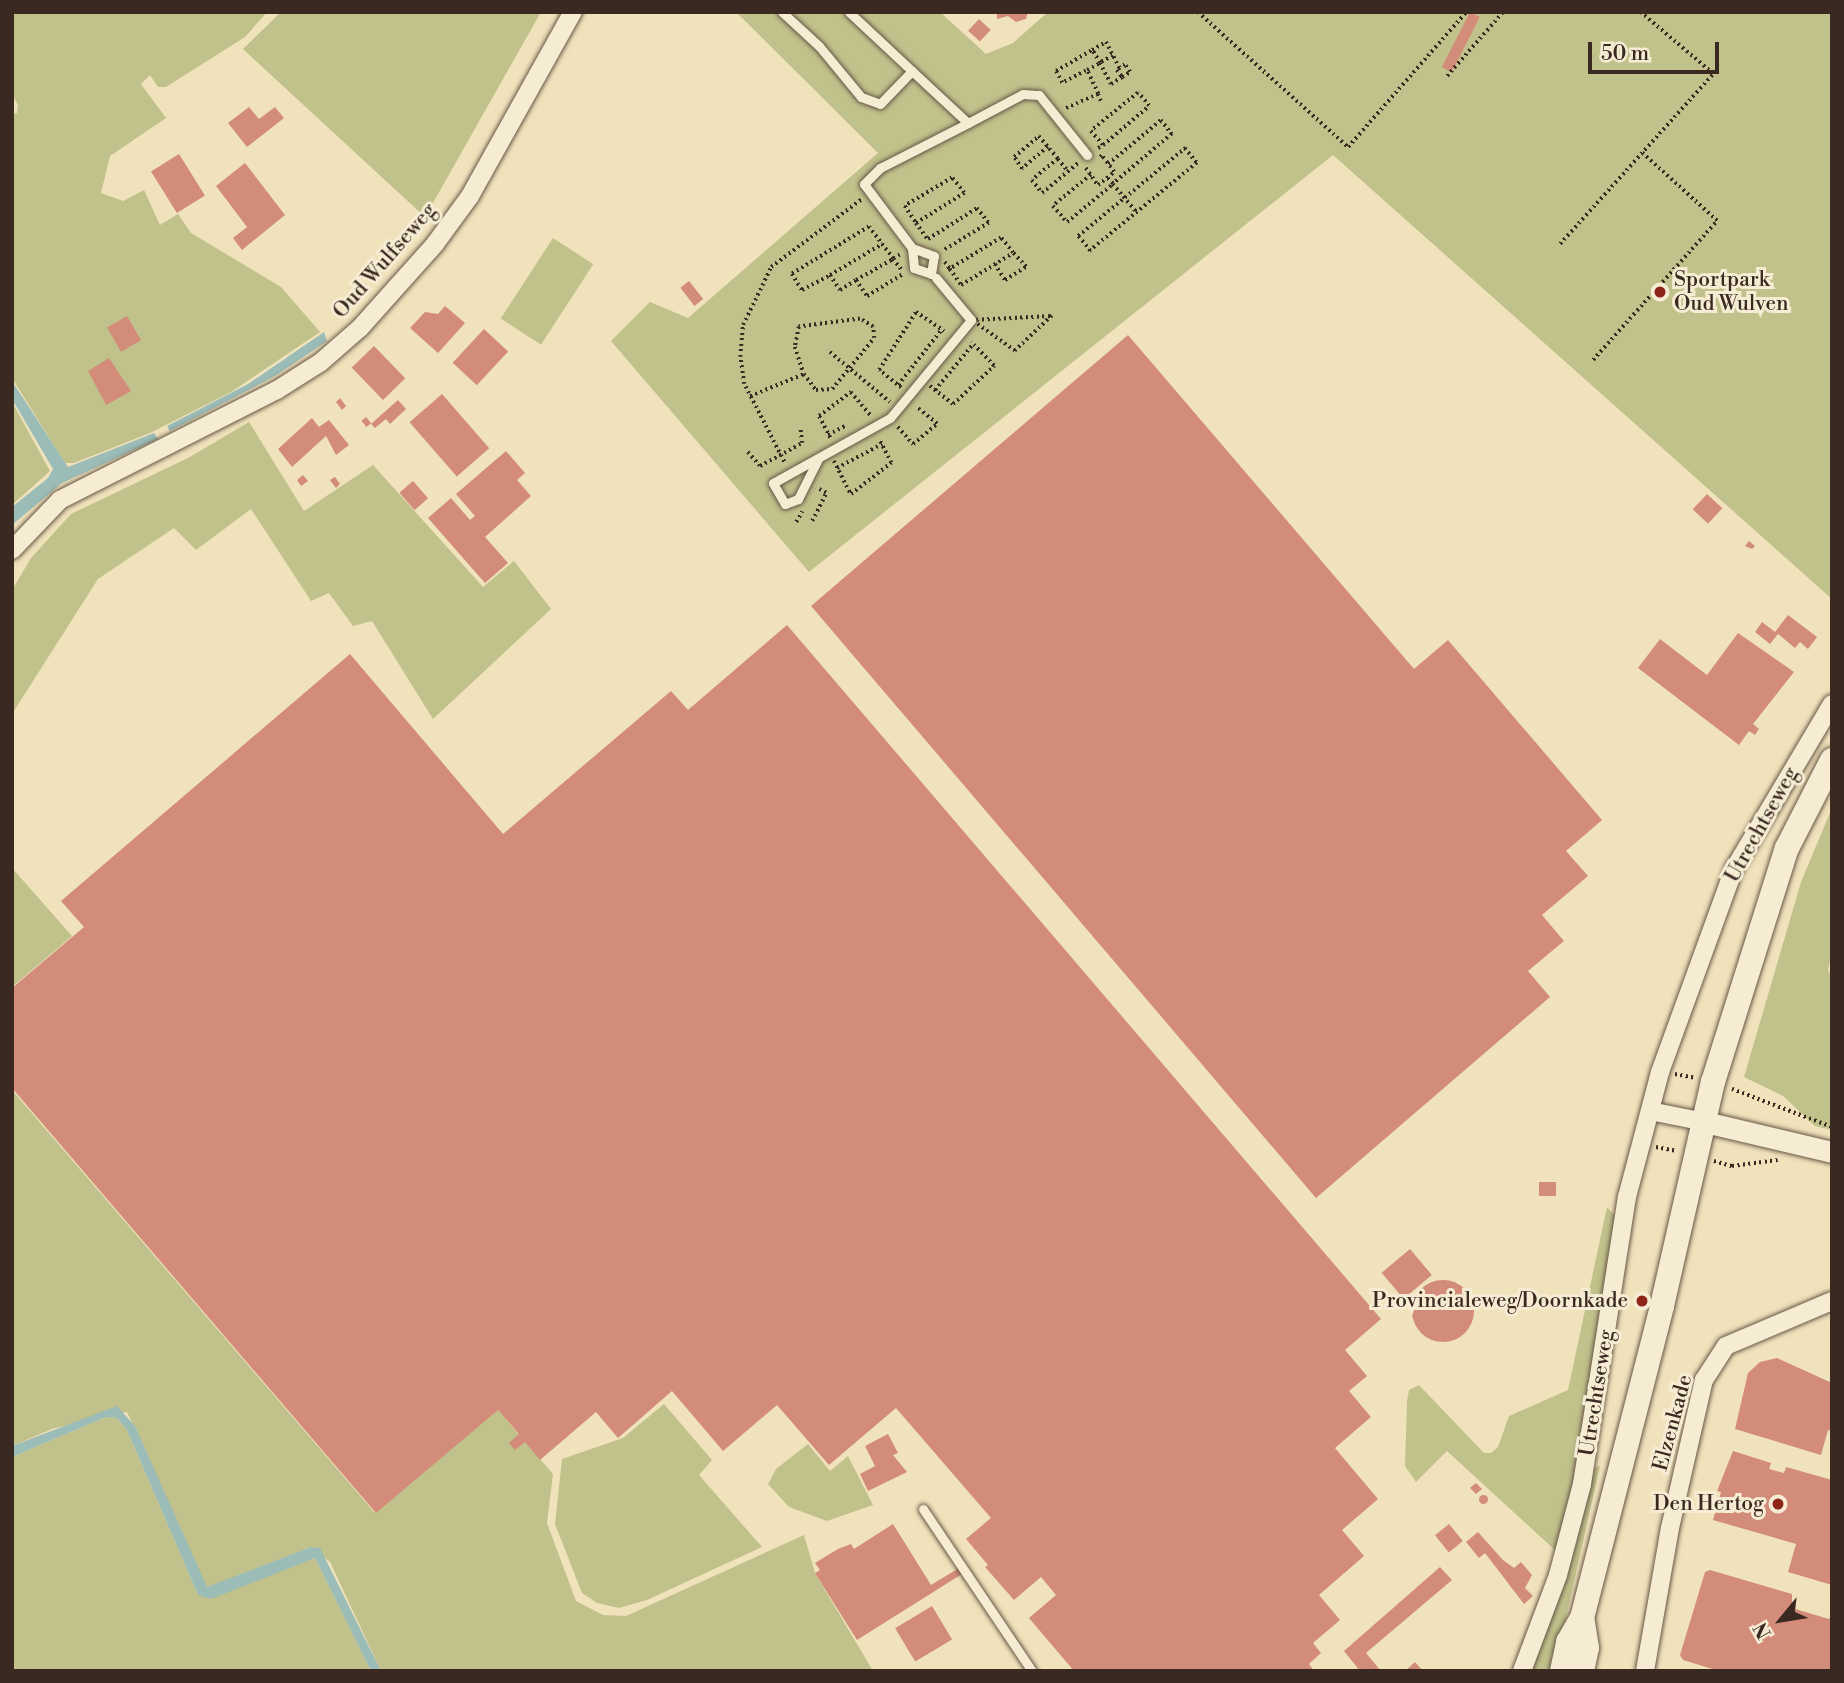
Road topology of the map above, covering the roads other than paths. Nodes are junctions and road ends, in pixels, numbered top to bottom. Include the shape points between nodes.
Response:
1 (573, 12) edge
2 (782, 12) edge
3 (849, 12) edge
4 (912, 71) junction
5 (968, 123) junction
6 (1090, 159) road end
7 (912, 248) junction
8 (936, 278) dead end
9 (818, 459) junction
10 (12, 550) edge
11 (1832, 704) edge
12 (1832, 760) edge
13 (1650, 1111) junction
14 (1705, 1122) junction
15 (1832, 1152) edge
16 (1832, 1301) edge
17 (923, 1509) dead end
18 (1583, 1618) junction
19 (1032, 1671) edge
20 (1522, 1671) edge
21 (1562, 1671) edge
22 (1582, 1671) edge
23 (1645, 1671) edge

1 - 10 street, Oud Wulfseweg via 470,196 435,244 359,328 321,362 277,390 60,500
2 - 4 lane via 872,105 880,104
3 - 4 lane
4 - 5 lane
5 - 6 lane via 1031,92
5 - 7 lane via 880,169 864,184
7 - 7 lane via 914,268 931,274 936,254
8 - 9 lane via 971,320 899,410 877,428
9 - 9 lane via 798,499 785,504 773,483
11 - 13 street, Utrechtseweg via 1734,869
12 - 14 main road, Utrechtseweg via 1787,848 1713,1082
13 - 14 street
13 - 20 street, Utrechtseweg via 1627,1197 1582,1484 1558,1575
14 - 15 street
14 - 18 main road, Utrechtseweg
16 - 23 street, Elzenkade via 1726,1346 1704,1380 1670,1528
17 - 19 lane
18 - 21 main road, Utrechtseweg via 1568,1642
18 - 22 main road, Utrechtseweg via 1587,1648

